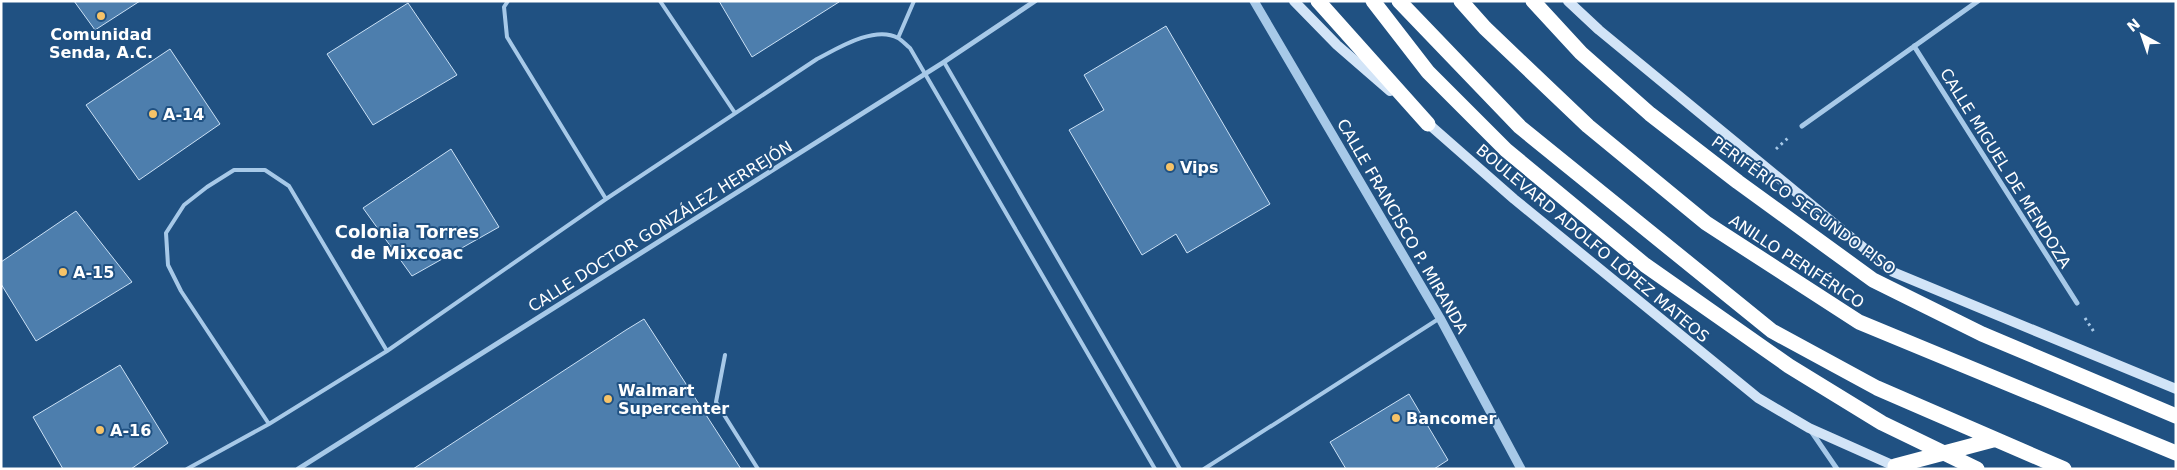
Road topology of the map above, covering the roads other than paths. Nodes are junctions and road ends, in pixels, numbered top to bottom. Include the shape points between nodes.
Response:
1 (508, 1) edge
2 (660, 1) edge
3 (914, 1) edge
4 (1035, 1) edge
5 (1254, 1) edge
6 (1294, 1) edge
7 (1318, 1) edge
8 (1373, 1) edge
9 (1399, 1) edge
10 (1462, 1) edge
11 (1533, 1) edge
12 (1568, 1) edge
13 (1978, 1) edge
14 (898, 38) junction
15 (1914, 46) junction
16 (944, 62) junction
17 (925, 74) junction
18 (735, 112) junction
19 (1428, 124) junction
20 (1802, 126) road end
21 (606, 199) junction
22 (2077, 303) dead end
23 (1440, 318) junction
24 (387, 351) junction
25 (724, 355) dead end
26 (2176, 389) edge
27 (2176, 416) edge
28 (269, 424) junction
29 (1809, 428) junction
30 (1993, 440) junction
31 (2176, 453) edge
32 (1897, 468) edge
33 (188, 469) edge
34 (298, 469) edge
35 (758, 469) edge
36 (1156, 469) edge
37 (1180, 469) edge
38 (1204, 469) edge
39 (1521, 469) edge
40 (1837, 469) edge
41 (1977, 469) edge
42 (2064, 469) edge

1 - 21 lane via 504,7 507,37
2 - 18 lane
3 - 14 lane
4 - 16 street, CALLE DOCTOR GONZÁLEZ HERREJÓN
5 - 23 street, CALLE FRANCISCO P. MIRANDA
6 - 19 main road, BOULEVARD ADOLFO LÓPEZ MATEOS via 1337,44
7 - 19 highway
8 - 41 highway, bridge via 1428,72 1506,150 1645,265 1789,366 1882,423
9 - 30 highway via 1520,127 1772,331 1877,388
10 - 31 highway, ANILLO PERIFÉRICO via 1485,28 1588,126 1706,224 1859,322
11 - 27 highway, PERIFÉRICO SEGUNDO PISO via 1581,53 1650,114 1873,280 1982,334
12 - 26 main road via 1893,272
13 - 15 street
14 - 17 lane via 910,48
14 - 18 lane via 882,34 854,40 817,59
15 - 20 street
15 - 22 street, CALLE MIGUEL DE MENDOZA
16 - 17 street, CALLE DOCTOR GONZÁLEZ HERREJÓN
16 - 37 lane
17 - 34 street, CALLE DOCTOR GONZÁLEZ HERREJÓN
17 - 36 lane
18 - 21 lane
19 - 29 main road, BOULEVARD ADOLFO LÓPEZ MATEOS via 1514,200 1758,398
21 - 24 lane
23 - 38 lane
23 - 39 street, CALLE FRANCISCO P. MIRANDA
24 - 28 lane
24 - 28 lane via 289,186 265,170 234,170 207,186 184,205 166,233 168,265 181,291
25 - 35 lane via 716,402
28 - 33 lane
29 - 32 main road, BOULEVARD ADOLFO LÓPEZ MATEOS
29 - 40 street
30 - 32 highway
30 - 42 highway

